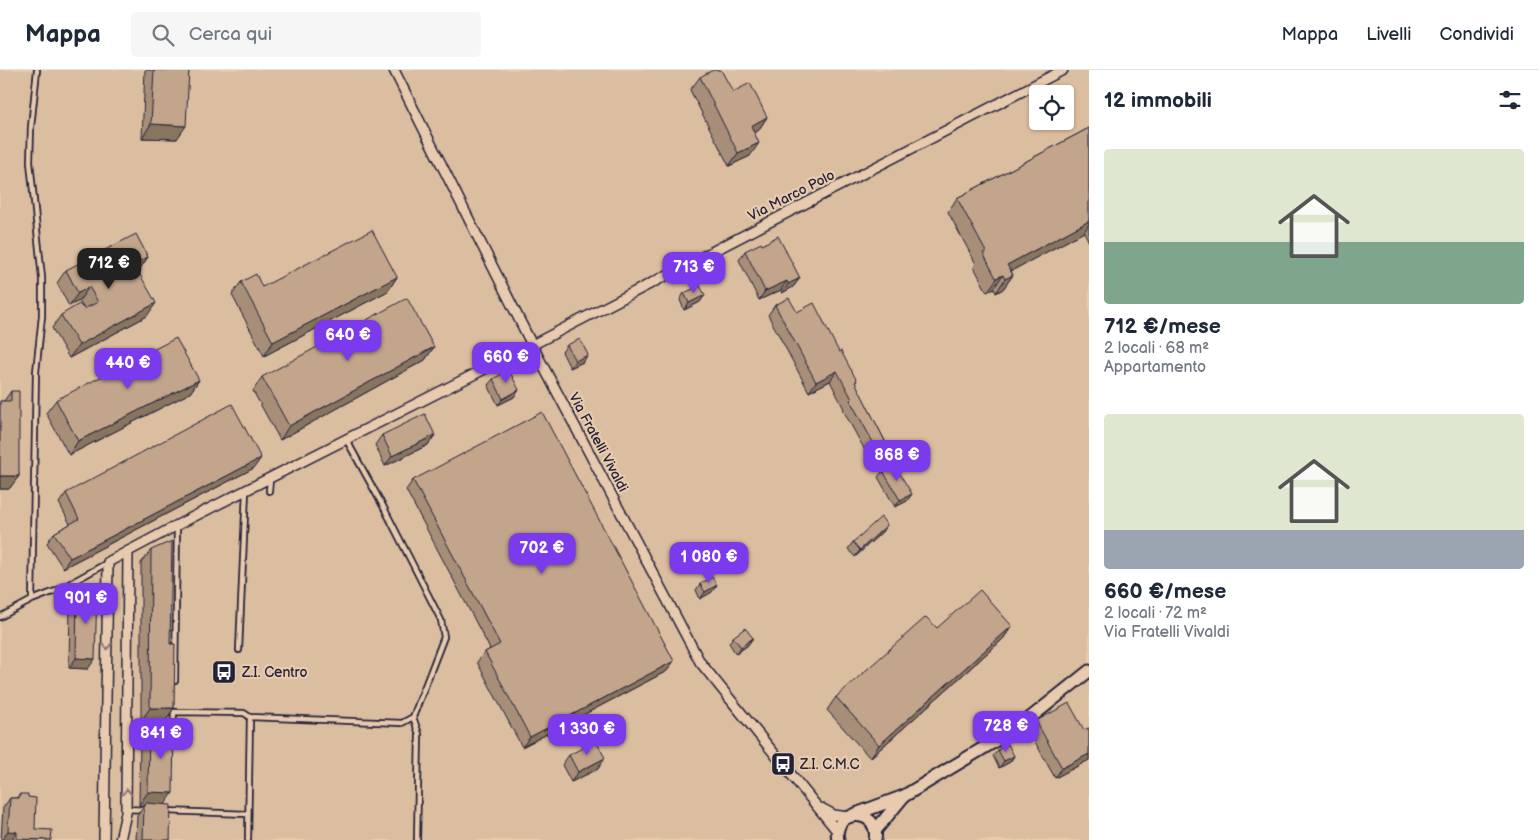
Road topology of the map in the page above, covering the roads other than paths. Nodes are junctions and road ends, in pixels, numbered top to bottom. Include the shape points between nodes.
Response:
1 (37, 70) edge
2 (394, 70) edge
3 (1063, 70) edge
4 (532, 345) junction
5 (346, 439) junction
6 (270, 477) junction
7 (246, 489) junction
8 (270, 491) dead end
9 (177, 525) junction
10 (128, 551) junction
11 (108, 562) junction
12 (32, 600) junction
13 (0, 617) edge
14 (239, 650) dead end
15 (1089, 672) edge
16 (175, 684) edge
17 (174, 702) edge
18 (174, 712) junction
19 (250, 717) junction
20 (413, 717) junction
21 (173, 741) edge
22 (904, 796) junction
23 (816, 805) junction
24 (126, 809) junction
25 (248, 814) junction
26 (851, 816) junction
27 (875, 836) edge
28 (836, 837) edge
29 (104, 840) edge
30 (120, 840) edge
31 (248, 840) edge
32 (417, 840) edge

1 - 12 lane via 30,162 42,278 42,316 36,372
2 - 4 street, Via Fratelli Vivaldi
3 - 4 street, Via Marco Polo
4 - 5 street, Via Marco Polo
4 - 23 street, Via Fratelli Vivaldi via 700,662
5 - 6 street, Via Marco Polo
5 - 20 lane via 441,620 444,637
6 - 7 street, Via Marco Polo
6 - 8 lane
7 - 9 street, Via Marco Polo
7 - 14 lane
9 - 10 street, Via Marco Polo
9 - 16 lane
10 - 11 street, Via Marco Polo
24 -> 10 street
11 - 12 lane via 58,590
11 -> 29 street
12 - 13 lane
15 - 22 main road via 1020,726
17 - 18 lane
18 - 19 lane via 244,713
18 - 21 lane
19 - 20 lane via 402,723
19 - 25 lane
20 - 32 lane via 419,734
22 - 26 main road
22 - 27 main road
23 - 26 street, Via Fratelli Vivaldi via 834,815
23 - 28 street, Via Fratelli Vivaldi
24 - 25 lane
24 - 30 street
25 - 31 lane
26 - 27 main road via 859,815 870,820
26 - 28 main road via 843,820

